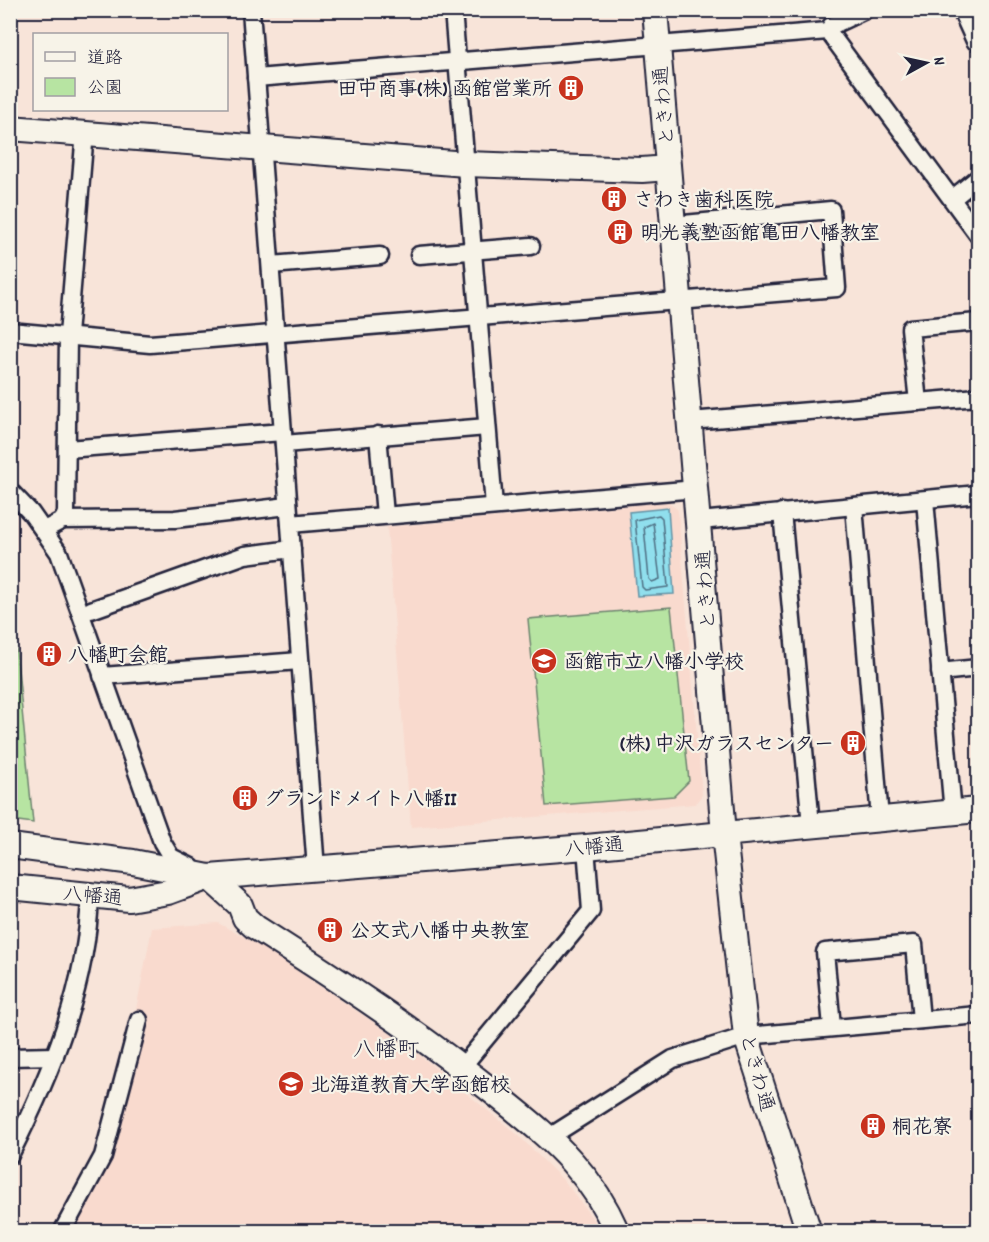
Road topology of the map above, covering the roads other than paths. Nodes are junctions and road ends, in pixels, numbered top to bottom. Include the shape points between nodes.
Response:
1 (251, 10) edge
2 (453, 10) edge
3 (655, 10) edge
4 (866, 10) edge
5 (961, 10) edge
6 (828, 31) junction
7 (975, 41) dead end
8 (657, 45) junction
9 (457, 61) junction
10 (256, 78) junction
11 (10, 128) edge
12 (85, 132) junction
13 (261, 146) junction
14 (466, 164) junction
15 (668, 168) junction
16 (978, 178) edge
17 (952, 199) junction
18 (673, 225) junction
19 (978, 235) edge
20 (531, 246) dead end
21 (473, 251) junction
22 (419, 255) dead end
23 (380, 256) dead end
24 (270, 265) junction
25 (679, 300) junction
26 (478, 317) junction
27 (978, 322) edge
28 (10, 331) edge
29 (276, 333) junction
30 (68, 335) junction
31 (978, 397) edge
32 (918, 402) junction
33 (690, 421) junction
34 (487, 427) junction
35 (378, 435) junction
36 (283, 438) junction
37 (67, 449) junction
38 (696, 489) junction
39 (10, 491) edge
40 (978, 494) edge
41 (925, 500) junction
42 (288, 506) junction
43 (494, 506) junction
44 (854, 506) junction
45 (782, 512) junction
46 (385, 515) junction
47 (63, 520) junction
48 (699, 521) junction
49 (290, 524) junction
50 (44, 530) junction
51 (292, 549) junction
52 (91, 610) dead end
53 (300, 661) junction
54 (978, 668) edge
55 (940, 672) junction
56 (102, 676) junction
57 (978, 810) edge
58 (953, 813) junction
59 (880, 819) junction
60 (811, 825) junction
61 (724, 834) junction
62 (10, 846) edge
63 (585, 847) junction
64 (316, 869) junction
65 (209, 877) junction
66 (10, 888) edge
67 (90, 896) junction
68 (978, 1015) edge
69 (140, 1020) dead end
70 (921, 1020) junction
71 (832, 1027) junction
72 (746, 1036) junction
73 (10, 1056) edge
74 (55, 1056) junction
75 (462, 1067) junction
76 (548, 1138) junction
77 (10, 1155) edge
78 (62, 1232) edge
79 (617, 1232) edge
80 (809, 1232) edge

1 - 10 street
2 - 9 street
3 - 8 street, ときわ通
4 - 6 street
5 - 7 street
6 - 8 street
6 - 17 street
8 - 9 street
8 - 15 street, ときわ通
9 - 10 street
9 - 14 street
10 - 13 street
11 - 12 street
12 - 13 street
12 - 30 street
13 - 14 street
13 - 24 street
14 - 15 street
14 - 21 street
15 - 18 street, ときわ通
16 - 17 street
17 - 19 street
18 - 25 street, ときわ通
18 - 25 street via 831,210 837,288
20 - 21 street
21 - 22 street
21 - 26 street
23 - 24 street
24 - 29 street
25 - 26 street
25 - 33 street, ときわ通
26 - 29 street
26 - 34 street
27 - 32 street via 910,328
28 - 30 street
29 - 30 street via 150,344
29 - 36 street
30 - 37 street
31 - 32 street
32 - 33 street
33 - 38 street, ときわ通
34 - 35 street
34 - 43 street
35 - 36 street
35 - 46 street
36 - 37 street
36 - 42 street
37 - 47 street
38 - 43 street
38 - 48 street, ときわ通
39 - 50 street
40 - 41 street
41 - 44 street
41 - 55 street
42 - 47 street via 175,519
42 - 49 street
43 - 46 street
44 - 45 street
44 - 59 street
45 - 48 street
45 - 60 street
46 - 49 street
47 - 50 street
48 - 61 street, ときわ通
49 - 51 street
50 - 56 street via 59,553
51 - 52 street via 245,555
51 - 53 street
53 - 56 street
53 - 64 street
54 - 55 street
55 - 58 street
56 - 65 street via 162,842 171,857
57 - 58 street, 八幡通
58 - 59 street, 八幡通
59 - 60 street, 八幡通
60 - 61 street, 八幡通
61 - 63 street, 八幡通
61 - 72 street, ときわ通
62 - 65 street, 八幡通 via 133,862
63 - 64 street, 八幡通
63 - 75 street via 591,911
64 - 65 street, 八幡通
65 - 67 street, 八幡通 via 168,892 129,899
65 - 75 street via 240,906 255,927
66 - 67 street, 八幡通
67 - 74 street via 79,981
68 - 70 street
69 - 78 street via 103,1156
70 - 71 street
70 - 71 street via 914,944 825,952
71 - 72 street
72 - 76 street via 673,1059
72 - 80 street, ときわ通
73 - 74 street
74 - 77 street
75 - 76 street
76 - 79 street via 574,1163 608,1211

